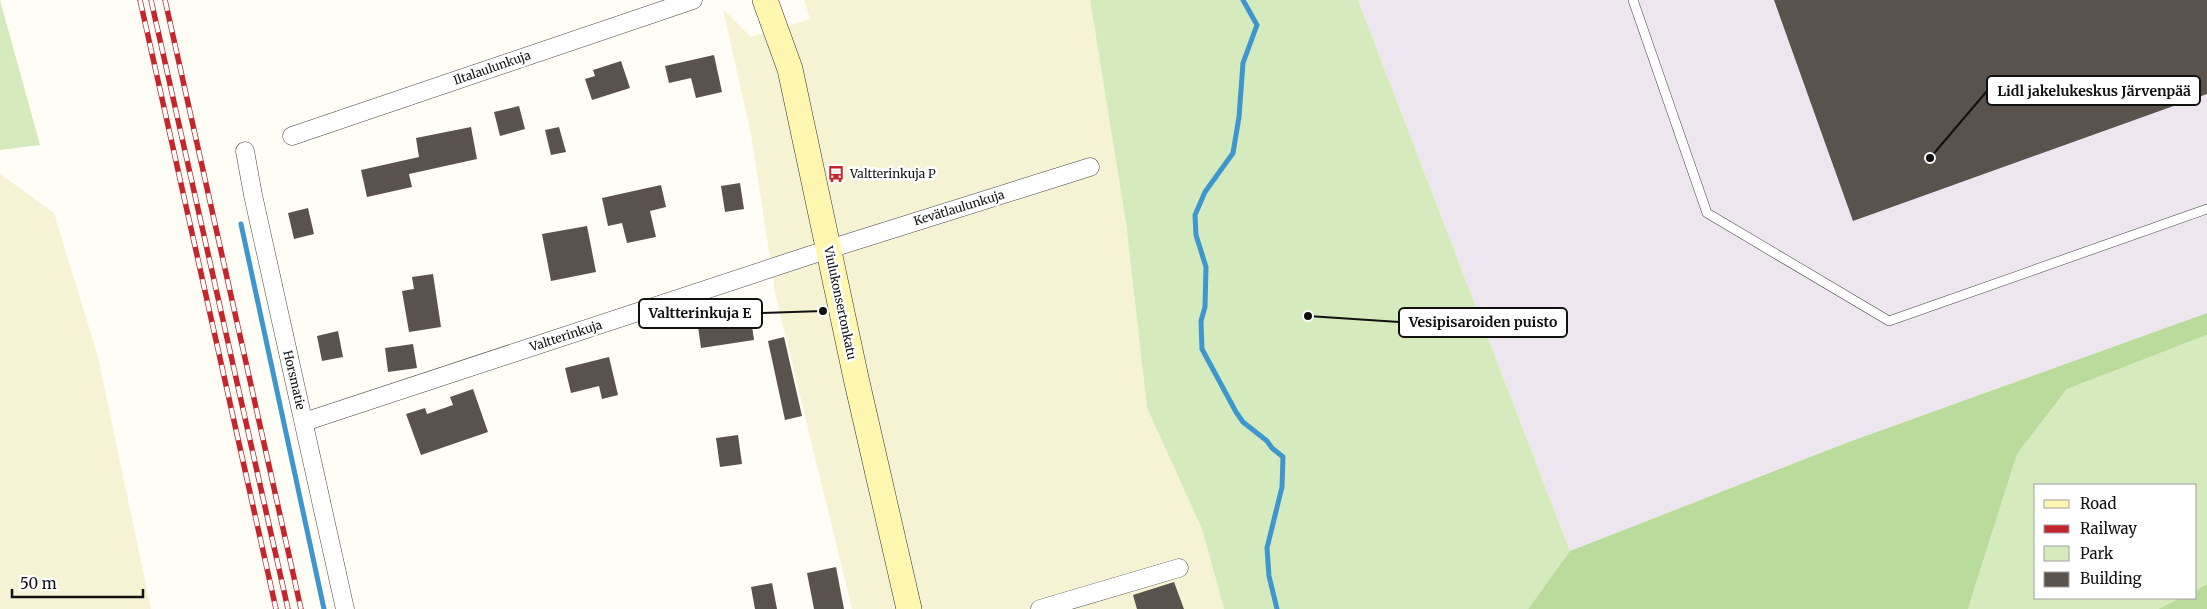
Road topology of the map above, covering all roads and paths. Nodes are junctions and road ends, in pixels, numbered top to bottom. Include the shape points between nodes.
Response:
1 (693, 0) edge
2 (765, 0) edge
3 (1633, 0) edge
4 (292, 136) dead end
5 (245, 151) dead end
6 (1090, 167) dead end
7 (2207, 209) edge
8 (828, 249) junction
9 (304, 422) junction
10 (1179, 568) dead end
11 (345, 609) edge
12 (908, 609) edge
13 (1040, 609) edge

1 - 4 street, Iltalaulunkuja
2 - 8 street, Viulukonsertonkatu via 790,69
3 - 7 lane via 1707,213 1889,321
5 - 9 street, Horsmatie via 252,195
6 - 8 street, Kevätlaulunkuja
8 - 9 street, Valtterinkuja
8 - 12 street, Viulukonsertonkatu
9 - 11 street, Horsmatie
10 - 13 street

